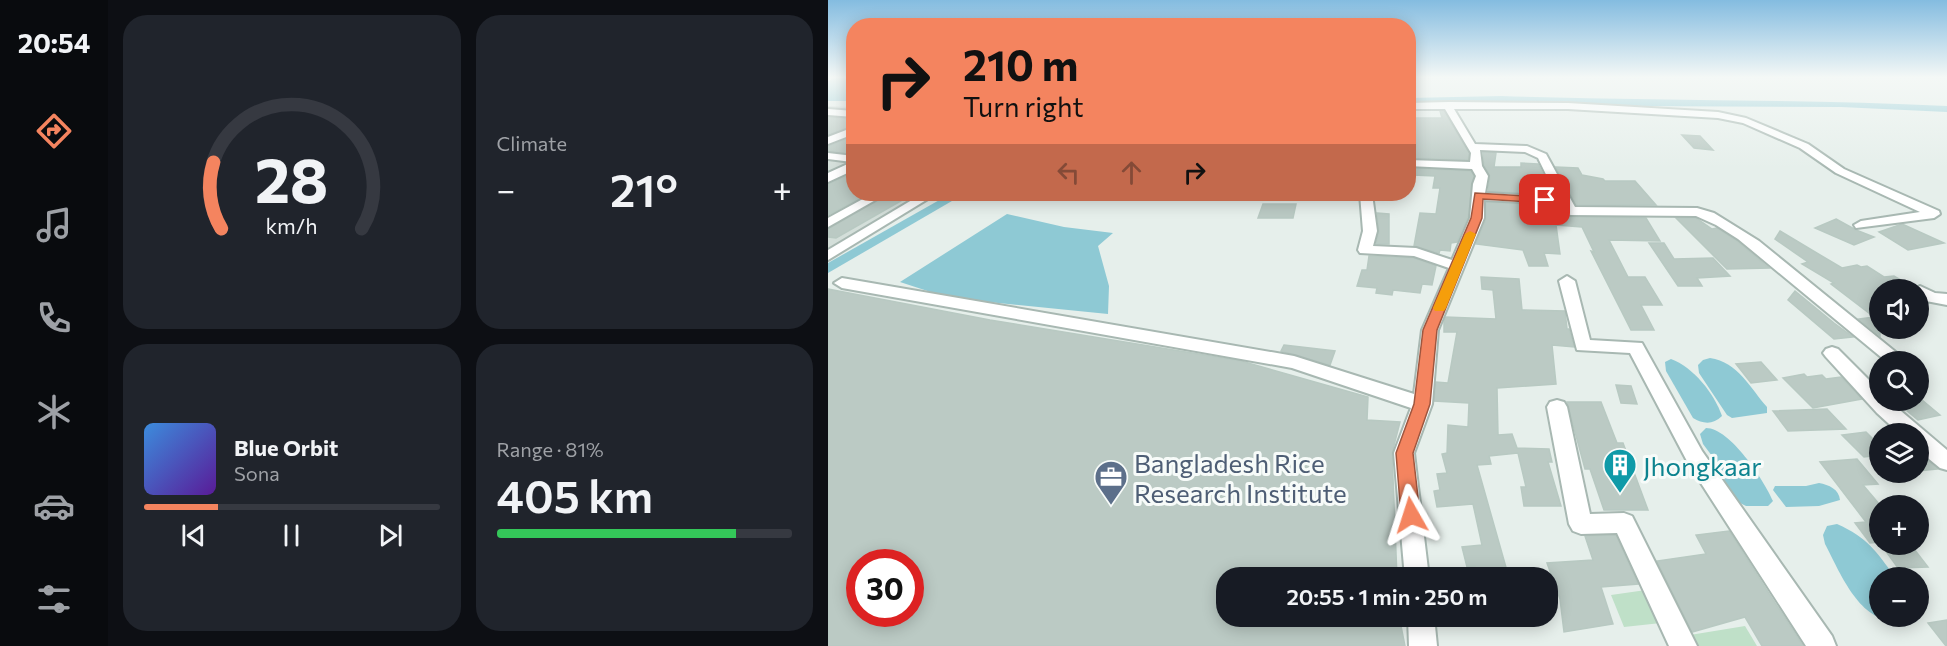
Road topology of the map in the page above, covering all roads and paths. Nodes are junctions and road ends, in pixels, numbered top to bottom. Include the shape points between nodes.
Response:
1 (1437, 108) edge
2 (1483, 108) edge
3 (1615, 108) edge
4 (1449, 109) junction
5 (828, 112) edge
6 (846, 113) edge
7 (846, 133) edge
8 (828, 141) edge
9 (1473, 147) junction
10 (828, 156) edge
11 (846, 158) edge
12 (1416, 164) edge
13 (1476, 166) junction
14 (846, 169) edge
15 (828, 178) edge
16 (1478, 196) junction
17 (867, 201) edge
18 (918, 201) edge
19 (1367, 201) edge
20 (1569, 206) junction
21 (828, 223) edge
22 (1861, 225) dead end
23 (828, 256) edge
24 (1457, 266) junction
25 (1567, 282) dead end
26 (842, 284) dead end
27 (1929, 296) edge
28 (1947, 300) edge
29 (1885, 351) edge
30 (1832, 353) dead end
31 (1422, 404) junction
32 (1557, 407) dead end
33 (1901, 423) edge
34 (1929, 447) edge
35 (1947, 462) edge
36 (1416, 567) edge
37 (1422, 627) edge
38 (1423, 646) edge
39 (1683, 646) edge
40 (1822, 646) edge

1 - 4 street
2 - 4 street
3 - 22 street via 1678,111 1746,121 1804,146 1840,171 1934,214
4 - 9 street
5 - 6 street
7 - 8 street
9 - 13 street
9 - 20 street via 1527,149 1542,156
10 - 11 street
12 - 13 street
13 - 16 street via 1482,176
14 - 15 street
16 - 20 street
16 - 24 street via 1477,218
17 - 21 street
18 - 23 street
19 - 24 street via 1370,231 1365,250 1416,252
20 - 29 street via 1708,215 1766,254
24 - 31 street via 1430,330
25 - 40 street via 1583,346 1636,347 1695,457
26 - 31 street via 1294,362
27 - 28 street
30 - 33 street
31 - 36 street via 1404,453
32 - 39 street via 1581,524 1624,523
34 - 35 street
37 - 38 street

